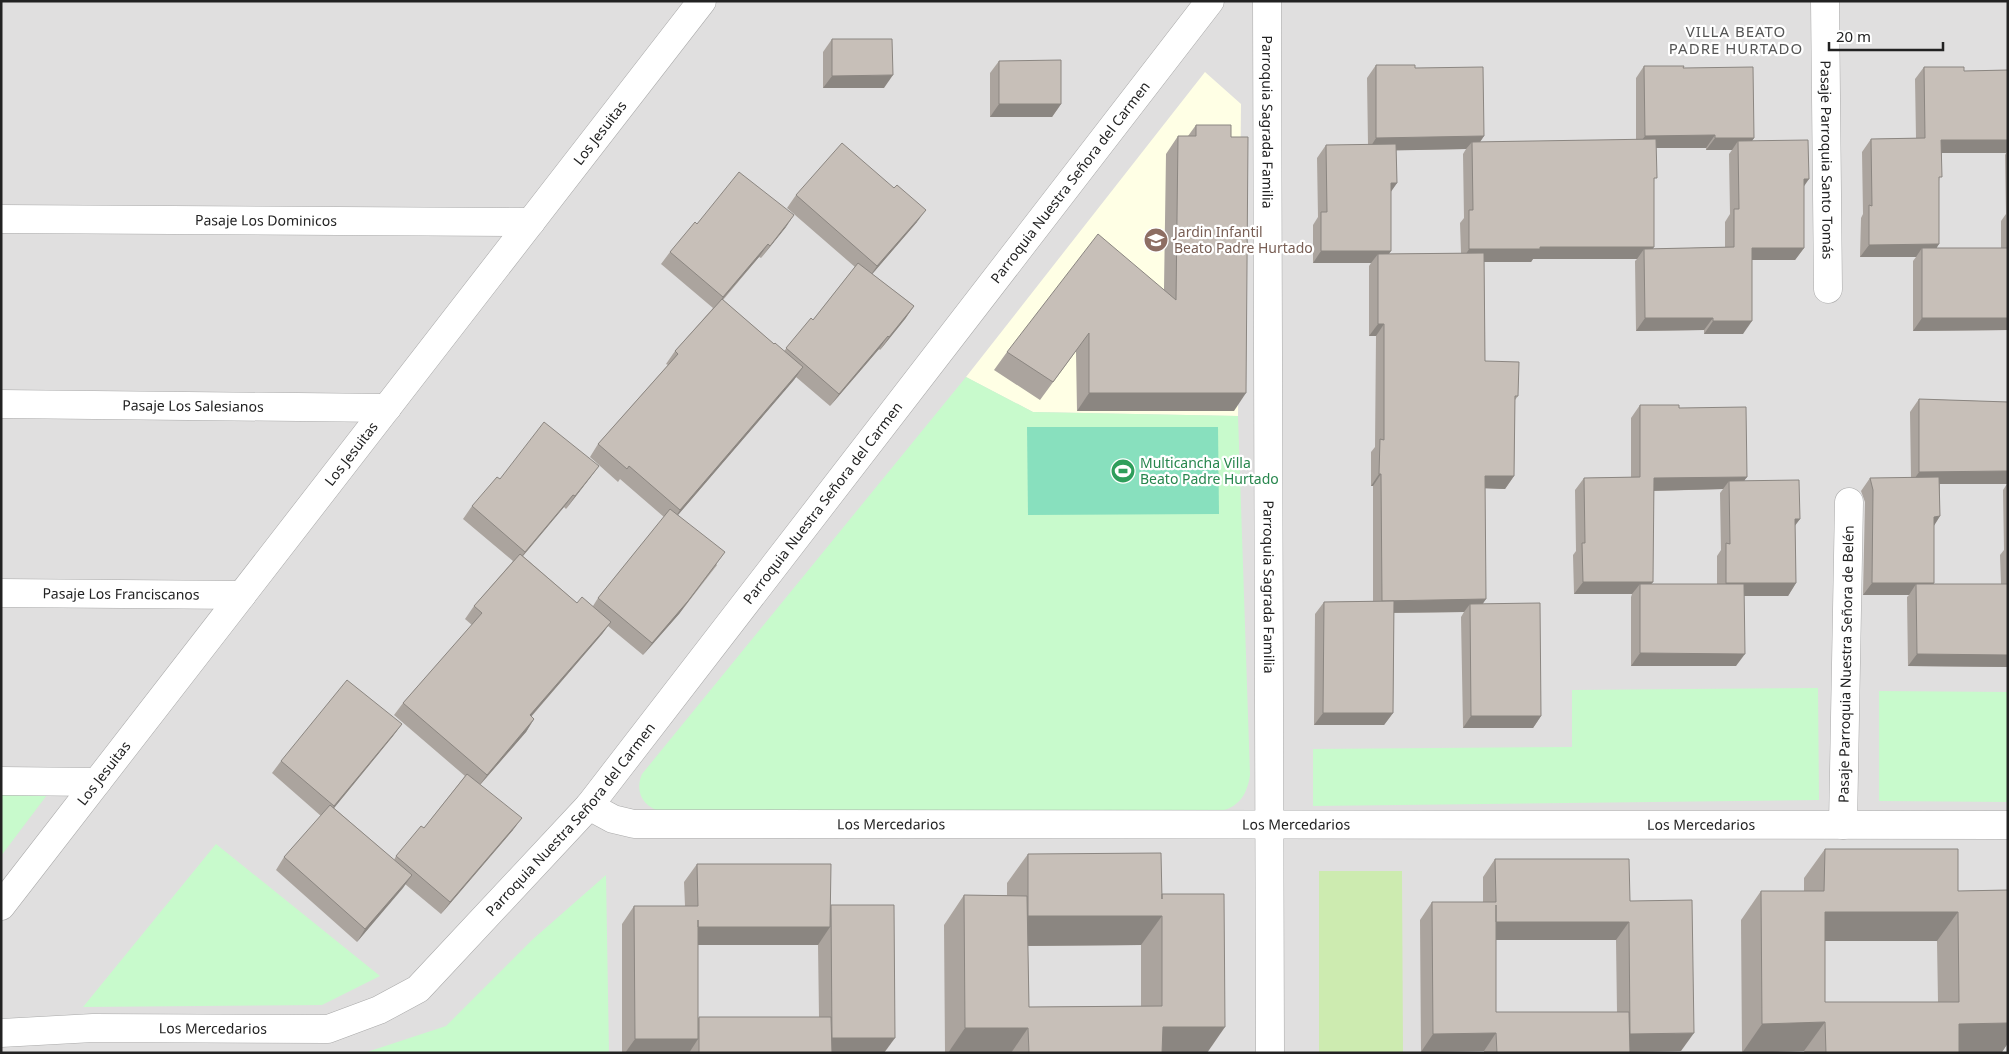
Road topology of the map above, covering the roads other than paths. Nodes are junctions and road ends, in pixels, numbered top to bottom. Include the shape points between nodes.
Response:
1 (702, 1) edge
2 (1210, 1) edge
3 (1267, 1) edge
4 (1825, 1) edge
5 (1, 219) edge
6 (531, 222) junction
7 (1828, 289) dead end
8 (1, 404) edge
9 (387, 408) junction
10 (1849, 502) dead end
11 (1, 593) edge
12 (242, 595) junction
13 (1, 781) edge
14 (97, 782) junction
15 (589, 806) junction
16 (1270, 825) junction
17 (1843, 825) junction
18 (2008, 825) edge
19 (1, 906) edge
20 (418, 990) joint
21 (1, 1032) edge
22 (1270, 1053) edge

1 - 6 street, Los Jesuitas
2 - 15 street, Parroquia Nuestra Señora del Carmen
3 - 16 street, Parroquia Sagrada Familia
4 - 7 street, Pasaje Parroquia Santo Tomás
5 - 6 street, Pasaje Los Dominicos
6 - 9 street, Los Jesuitas
8 - 9 street, Pasaje Los Salesianos
9 - 12 street, Los Jesuitas
10 - 17 street, Pasaje Parroquia Nuestra Señora de Belén
11 - 12 street, Pasaje Los Franciscanos
12 - 14 street, Los Jesuitas
13 - 14 street
14 - 19 street, Los Jesuitas
15 - 16 street, Los Mercedarios via 634,824
15 - 20 street, Parroquia Nuestra Señora del Carmen
16 - 17 street, Los Mercedarios
16 - 22 street, Parroquia Sagrada Familia
17 - 18 street, Los Mercedarios
20 - 21 street, Los Mercedarios via 380,1010 328,1029 93,1028

